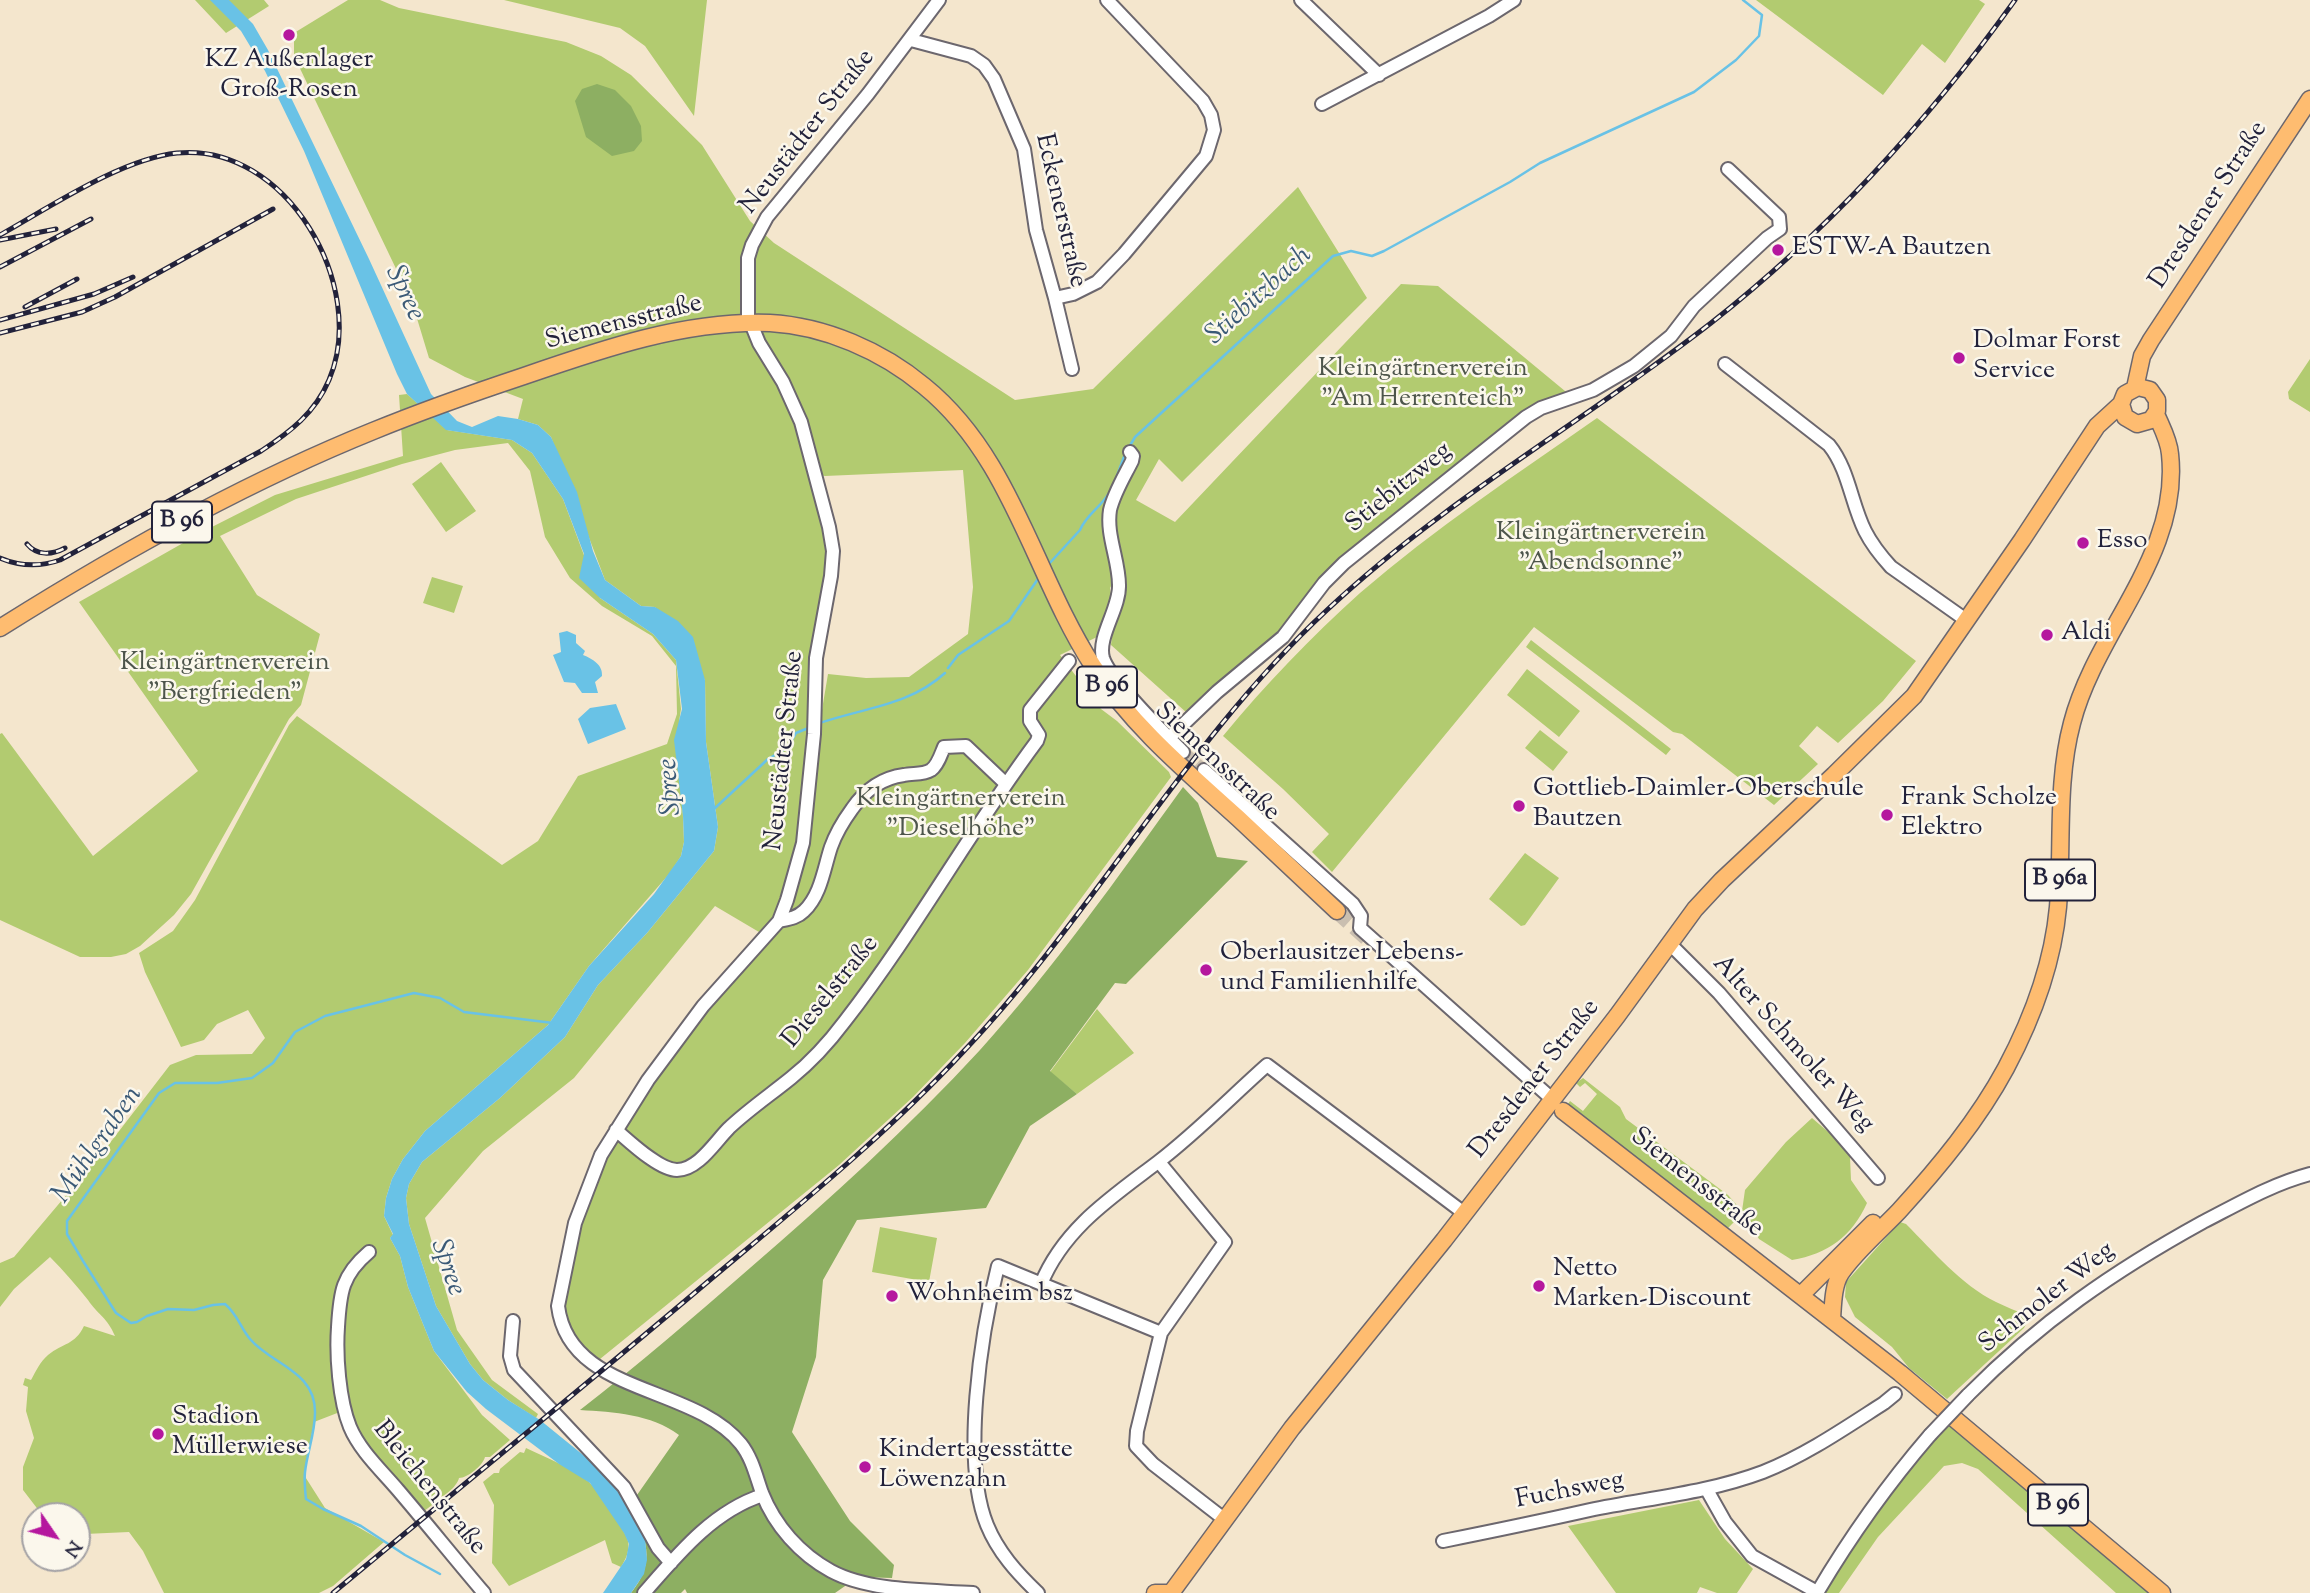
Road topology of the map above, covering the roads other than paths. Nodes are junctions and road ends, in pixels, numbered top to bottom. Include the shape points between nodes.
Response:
1 (939, 0) edge
2 (1107, 0) edge
3 (1301, 0) edge
4 (1514, 0) edge
5 (911, 40) junction
6 (1379, 75) junction
7 (2310, 99) edge
8 (1322, 104) dead end
9 (1728, 169) dead end
10 (1055, 298) junction
11 (750, 323) junction
12 (1725, 363) dead end
13 (1072, 369) dead end
14 (2140, 388) junction
15 (2123, 410) junction
16 (2150, 419) junction
17 (1130, 452) dead end
18 (1966, 620) junction
19 (0, 628) edge
20 (1069, 661) dead end
21 (1169, 738) junction
22 (1183, 752) tunnel mouth
23 (1203, 770) tunnel mouth
24 (1005, 783) junction
25 (1337, 911) tunnel mouth
26 (779, 920) junction
27 (1669, 943) junction
28 (1558, 1105) junction
29 (616, 1130) junction
30 (1159, 1161) junction
31 (1933, 1170) junction
32 (2310, 1174) edge
33 (1878, 1178) dead end
34 (1464, 1213) junction
35 (369, 1252) dead end
36 (1840, 1275) junction
37 (1041, 1284) junction
38 (1807, 1300) junction
39 (1832, 1319) junction
40 (513, 1321) dead end
41 (1161, 1334) junction
42 (1895, 1394) dead end
43 (1707, 1490) junction
44 (763, 1495) junction
45 (1224, 1519) junction
46 (1443, 1541) dead end
47 (671, 1563) junction
48 (913, 1591) edge
49 (484, 1593) edge
50 (644, 1593) edge
51 (973, 1593) edge
52 (1038, 1593) edge
53 (1155, 1593) edge
54 (1170, 1593) edge
55 (1817, 1593) edge
56 (2162, 1593) edge

1 - 5 street, Neustädter Straße
2 - 10 street via 1203,101 1214,130 1206,156 1124,254 1097,282
3 - 6 street
4 - 6 street
5 - 10 street, Eckenerstraße via 971,56 994,79 1024,149 1036,230
5 - 11 street, Neustädter Straße via 760,228 746,269
6 - 8 street
7 - 14 main road, Dresdener Straße via 2151,340
9 - 21 street, Stiebitzweg via 1779,217 1780,229 1634,366 1593,390 1527,417 1378,534 1324,583 1283,637
10 - 13 street, Eckenerstraße
11 - 19 main road, Siemensstraße / B 96 via 659,335 578,357 372,431 206,508
11 - 25 main road, Siemensstraße / B 96 via 833,335 886,359 925,386 979,447 1008,495 1091,663 1134,720
11 - 26 street, Neustädter Straße via 797,411 831,538 831,576 816,658 803,843
12 - 18 street via 1829,444 1845,474 1864,531 1882,558
14 - 15 main road, Dresdener Straße via 2125,394
14 - 16 main road, Dresdener Straße via 2157,400
15 - 16 main road via 2133,423
15 - 18 main road, Dresdener Straße via 2103,420
16 - 31 main road, B 96a via 2170,472 2170,499 2161,535 2091,669 2072,723 2063,783 2053,942 2017,1048 1985,1104
17 - 21 street via 1132,461 1111,508 1119,585 1102,656
18 - 27 main road, Dresdener Straße via 1902,709 1722,880
20 - 24 street, Dieselstraße via 1030,710 1030,722 1039,735
21 - 22 street
23 - 28 street via 1353,904 1361,916 1360,928
24 - 26 street via 961,745 944,747 931,770 874,785 844,820 810,903 799,915
24 - 29 street, Dieselstraße via 846,1020 805,1065 699,1159 680,1170 647,1156
26 - 29 street, Neustädter Straße via 703,1006
27 - 28 main road, Dresdener Straße
27 - 33 street, Alter Schmoler Weg via 1719,993
28 - 34 main road, Dresdener Straße
28 - 38 main road, Siemensstraße / B 96
29 - 44 street, Neustädter Straße via 601,1155 575,1223 558,1306 562,1330 583,1354 621,1381 684,1404 734,1436 751,1460
30 - 34 street via 1267,1065
30 - 37 street via 1069,1235
30 - 41 street via 1225,1242
31 - 36 main road, B 96a
31 - 38 main road, B 96a via 1896,1200
32 - 55 street, Schmoler Weg, bridge via 2249,1198 2124,1267 2033,1333 1930,1435 1880,1496
34 - 45 main road, Dresdener Straße
35 - 49 street, Bleichenstraße via 346,1275 339,1308 341,1384 351,1429
36 - 38 main road, B 96a
36 - 39 main road, B 96a
37 - 41 street
37 - 52 street via 998,1266 985,1322 976,1399 977,1489 986,1523 997,1546
38 - 39 main road, B 96
39 - 56 main road, B 96
40 - 47 street via 510,1356 514,1370 624,1487
41 - 45 street via 1136,1446
42 - 43 street, Fuchsweg via 1804,1452
43 - 46 street, Fuchsweg
43 - 55 street via 1730,1530 1752,1556
44 - 47 street via 723,1514
44 - 48 street via 787,1535 830,1570 857,1581
45 - 54 main road, Dresdener Straße
47 - 50 street
48 - 51 street
53 - 54 main road

